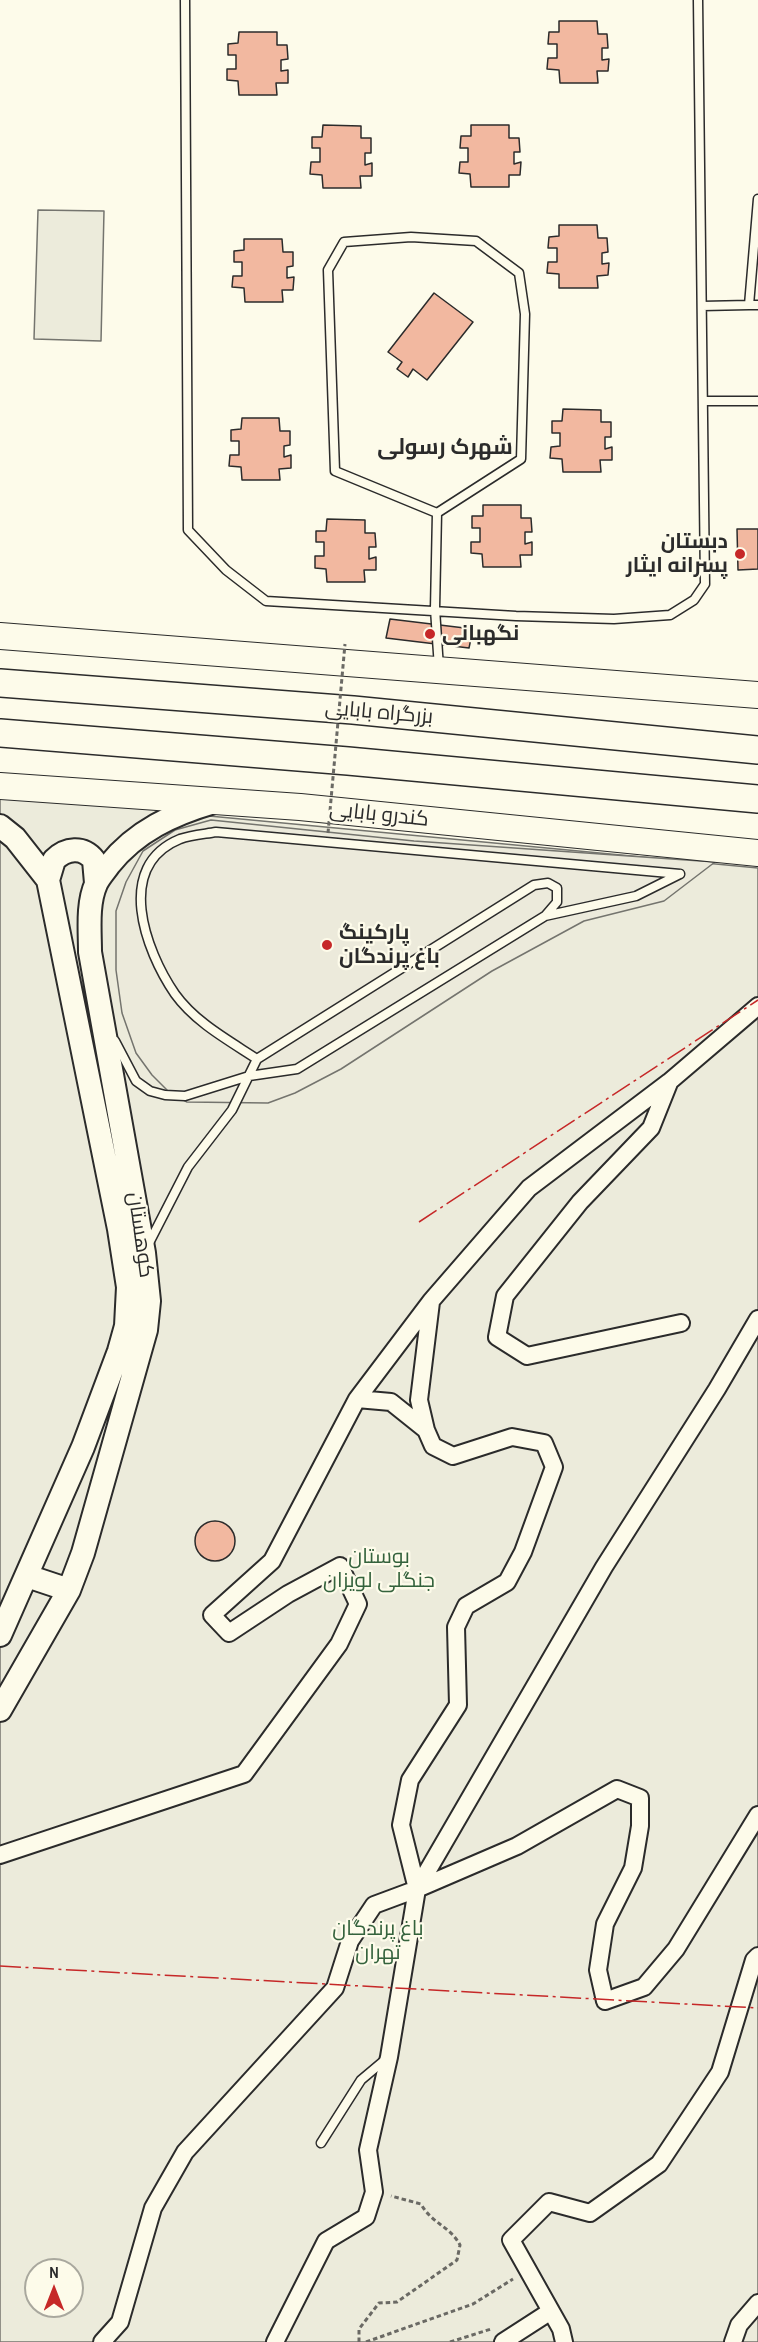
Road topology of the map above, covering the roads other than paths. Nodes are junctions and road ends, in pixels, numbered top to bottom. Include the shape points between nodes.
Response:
1 (185, 0) edge
2 (698, 0) edge
3 (758, 199) edge
4 (753, 305) edge
5 (702, 306) junction
6 (704, 401) junction
7 (758, 401) edge
8 (437, 513) junction
9 (435, 609) junction
10 (0, 636) edge
11 (440, 670) junction
12 (0, 682) edge
13 (758, 695) edge
14 (0, 733) edge
15 (103, 741) junction
16 (0, 744) edge
17 (758, 750) edge
18 (0, 786) edge
19 (758, 799) edge
20 (215, 802) junction
21 (0, 826) edge
22 (758, 853) edge
23 (48, 880) junction
24 (96, 883) junction
25 (545, 916) junction
26 (99, 1005) junction
27 (758, 1006) edge
28 (257, 1059) junction
29 (249, 1076) junction
30 (669, 1082) junction
31 (144, 1254) junction
32 (431, 1301) junction
33 (758, 1319) edge
34 (681, 1323) dead end
35 (357, 1399) junction
36 (426, 1430) junction
37 (27, 1576) junction
38 (69, 1590) junction
39 (0, 1635) edge
40 (0, 1710) edge
41 (758, 1815) edge
42 (0, 1855) edge
43 (417, 1889) junction
44 (758, 1956) edge
45 (389, 2057) junction
46 (321, 2143) dead end
47 (758, 2303) edge
48 (551, 2311) junction
49 (102, 2342) edge
50 (275, 2342) edge
51 (503, 2342) edge
52 (564, 2342) edge
53 (733, 2342) edge

1 - 9 lane via 188,530 226,570 266,601
2 - 5 lane
3 - 4 lane
4 - 5 lane
5 - 6 lane
6 - 7 lane
6 - 9 lane via 705,584 694,600 670,615 614,619
8 - 8 lane via 521,459 525,314 519,273 476,241 411,237 344,242 328,270 335,471
8 - 9 lane
9 - 11 lane
10 - 11 main road
11 - 13 main road
12 - 17 highway, بزرگراه بابایی via 353,710
14 - 15 highway
15 - 16 main road
15 - 19 highway
18 - 20 main road, کندرو بابایی
20 - 22 main road, کندرو بابایی via 312,808
20 - 24 main road via 146,830 118,855
21 - 23 main road, کوهستان via 15,838
23 - 24 main road via 54,860 64,852 77,850 94,860
23 - 37 main road, کوهستان via 128,1287 126,1326 119,1351 83,1447
24 - 26 main road, کوهستان via 90,933
25 - 28 lane via 557,902 557,888 548,883 534,885
25 - 28 lane via 636,896 680,874 216,832 179,839 151,861 139,895 144,926 175,994 199,1019
25 - 29 lane via 297,1069
26 - 29 lane via 136,1081 150,1091 185,1096
26 - 31 main road, کوهستان
27 - 30 street
28 - 29 lane
29 - 31 lane via 232,1110 188,1167
30 - 32 street via 529,1188
30 - 34 street via 651,1128 580,1202 505,1296 497,1336 527,1356
31 - 38 main road, کوهستان via 149,1301 146,1330
32 - 35 street
32 - 36 street via 419,1400
33 - 43 street via 604,1567
35 - 36 street via 391,1402
35 - 42 street via 272,1561 212,1615 229,1633 340,1566 358,1604 339,1644 244,1774
36 - 43 street via 433,1446 453,1456 512,1437 544,1443 554,1467 523,1552 507,1582 466,1606 456,1627 458,1705 410,1780 401,1825
37 - 38 main road
37 - 39 main road, کوهستان
38 - 40 main road, کوهستان
41 - 43 street via 676,1949 644,1988 605,2001 598,1970 605,1924 633,1868 640,1797 617,1789 517,1846
43 - 45 street
43 - 49 street via 374,1905 350,1941 335,1988 184,2152 153,2208 120,2322
44 - 48 street via 720,2072 659,2164 590,2213 549,2202 511,2240
45 - 46 lane via 361,2079
45 - 50 street via 368,2150 374,2192 366,2217 327,2241
47 - 53 street via 739,2325
48 - 51 street
48 - 52 street

